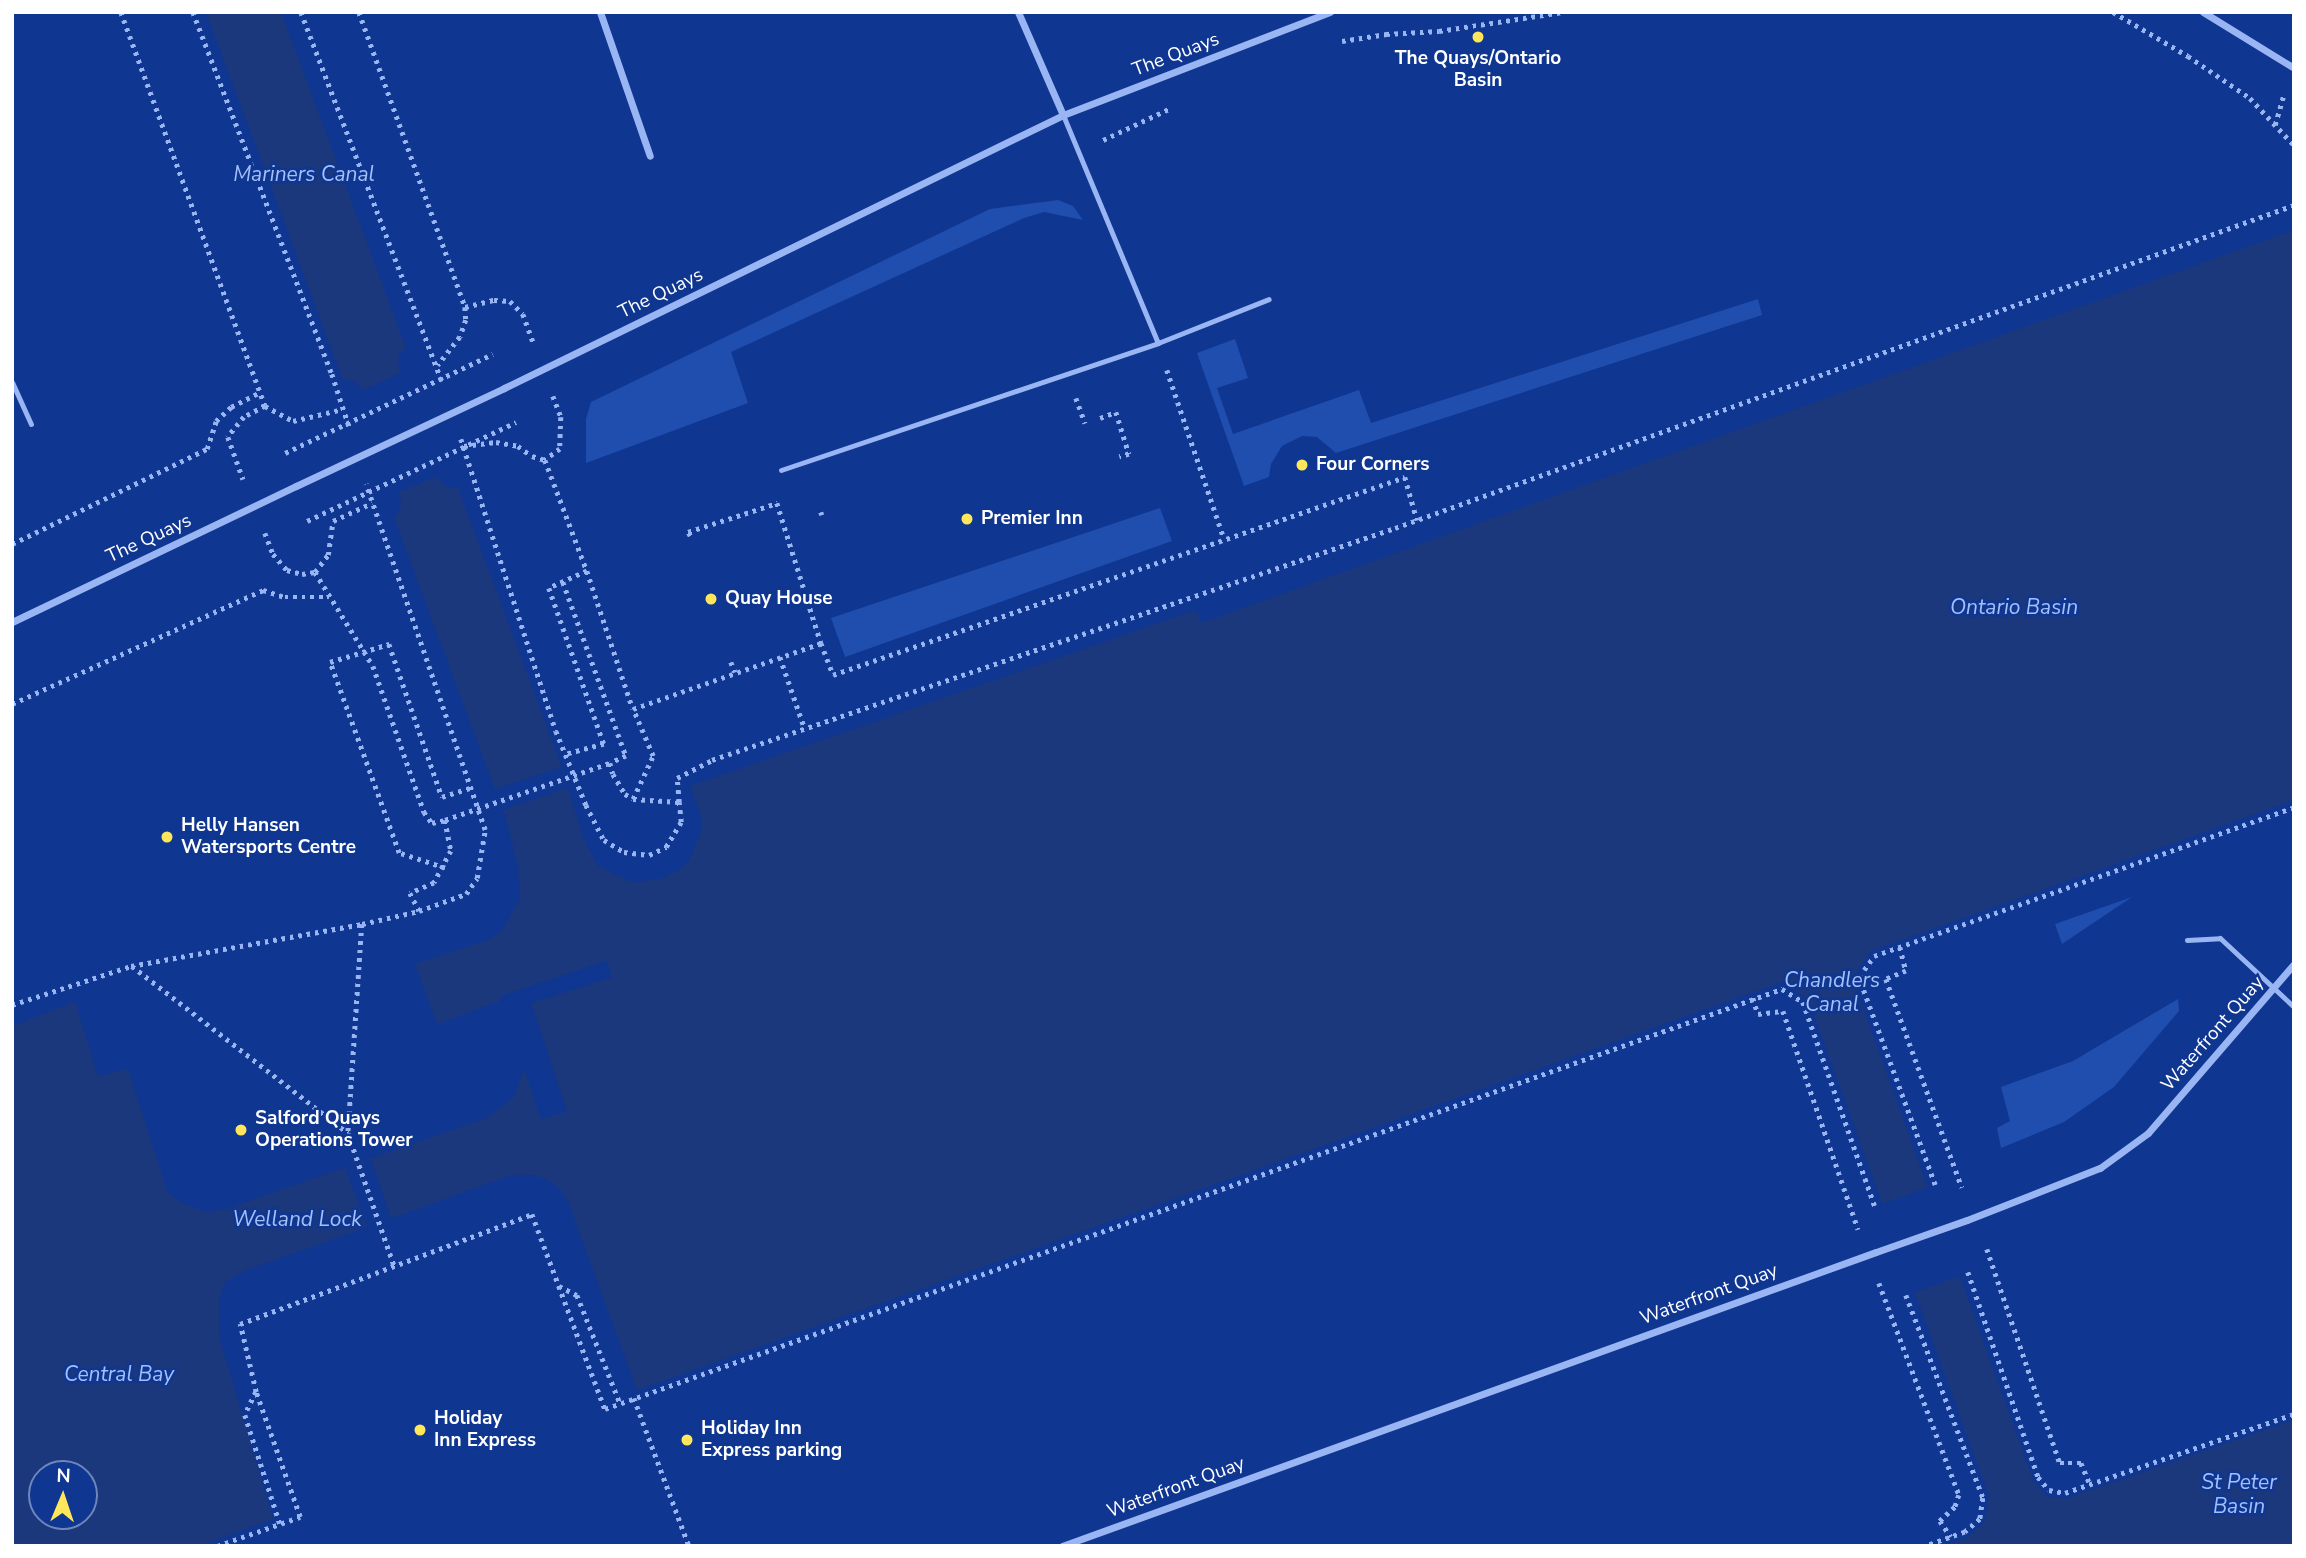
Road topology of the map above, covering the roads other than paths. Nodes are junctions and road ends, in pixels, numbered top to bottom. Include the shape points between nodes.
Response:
1 (600, 12) edge
2 (1018, 12) edge
3 (1330, 12) edge
4 (2203, 12) edge
5 (2294, 68) edge
6 (1063, 115) junction
7 (650, 156) dead end
8 (1269, 299) dead end
9 (1158, 343) junction
10 (12, 382) edge
11 (31, 424) dead end
12 (781, 470) dead end
13 (12, 622) edge
14 (2187, 940) dead end
15 (2294, 964) edge
16 (2274, 988) junction
17 (2294, 1007) edge
18 (1062, 1546) edge

1 - 7 street
2 - 6 street
3 - 6 street, The Quays
4 - 5 street
6 - 9 lane
6 - 13 street, The Quays, bridge
8 - 9 lane
9 - 12 lane
10 - 11 lane
14 - 16 lane via 2220,938
15 - 16 street, Waterfront Quay
16 - 17 lane
16 - 18 street, Waterfront Quay, bridge via 2148,1133 2099,1168 1967,1220

